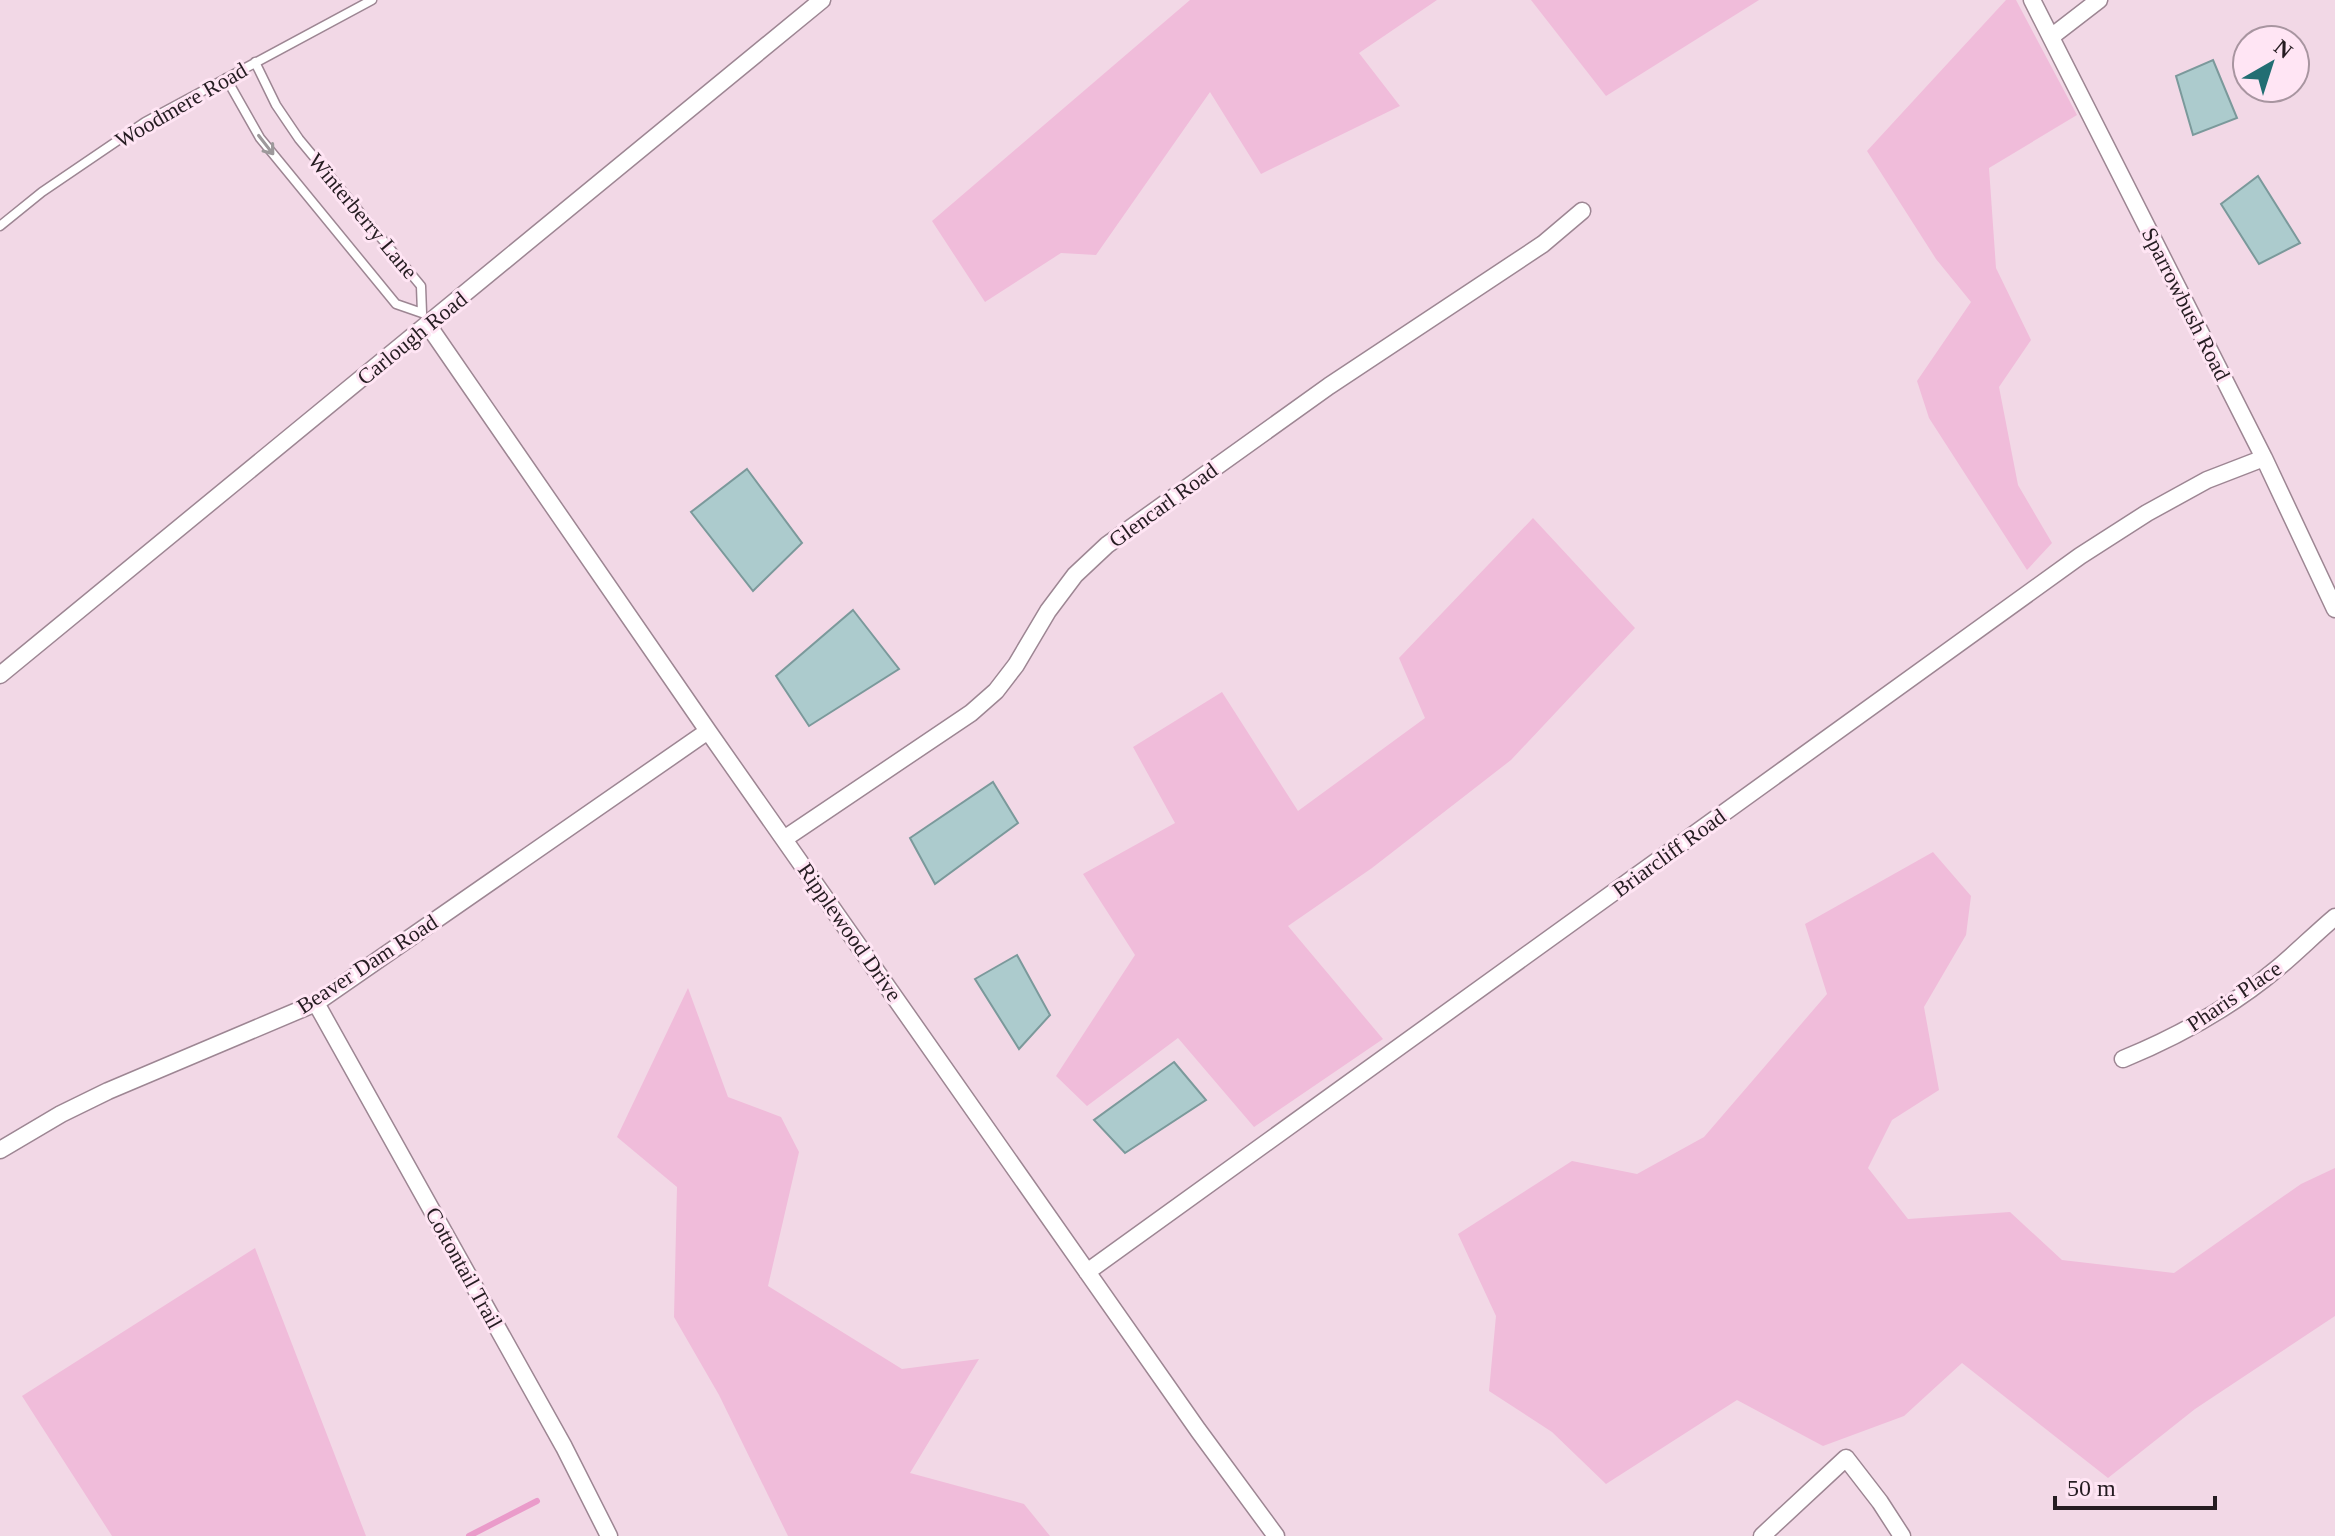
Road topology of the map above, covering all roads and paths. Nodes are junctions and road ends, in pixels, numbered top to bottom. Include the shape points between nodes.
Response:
1 (372, 0) edge
2 (822, 0) edge
3 (2032, 0) edge
4 (2099, 0) edge
5 (2051, 37) junction
6 (255, 62) junction
7 (226, 78) junction
8 (1582, 211) dead end
9 (0, 226) edge
10 (425, 319) junction
11 (2264, 458) junction
12 (2335, 609) edge
13 (0, 675) edge
14 (708, 731) junction
15 (784, 839) junction
16 (2335, 917) edge
17 (316, 1003) junction
18 (2123, 1059) dead end
19 (0, 1150) edge
20 (1087, 1272) junction
21 (609, 1536) edge
22 (1276, 1536) edge
23 (1762, 1536) edge
24 (1902, 1536) edge

1 - 6 lane, Woodmere Road
2 - 10 street, Carlough Road
3 - 5 street, Sparrowbush Road
4 - 5 street
5 - 11 street, Sparrowbush Road
6 - 7 lane, Woodmere Road
6 - 10 lane, Winterberry Lane via 299,139 421,286
7 - 9 lane, Woodmere Road via 145,122
7 -> 10 lane, Winterberry Lane via 260,138 396,304
8 - 15 street, Glencarl Road via 1543,244 1329,386 1107,545 1075,575 996,691
10 - 13 street, Carlough Road
10 - 14 street, Ripplewood Drive
11 - 12 street, Sparrowbush Road
11 - 20 street, Briarcliff Road via 2207,480 2080,556
14 - 15 street, Ripplewood Drive
14 - 17 street, Beaver Dam Road
15 - 20 street, Ripplewood Drive
16 - 18 street, Pharis Place via 2238,998
17 - 19 street, Beaver Dam Road via 108,1091
17 - 21 street, Cottontail Trail
20 - 22 street, Ripplewood Drive
23 - 24 street via 1846,1458

